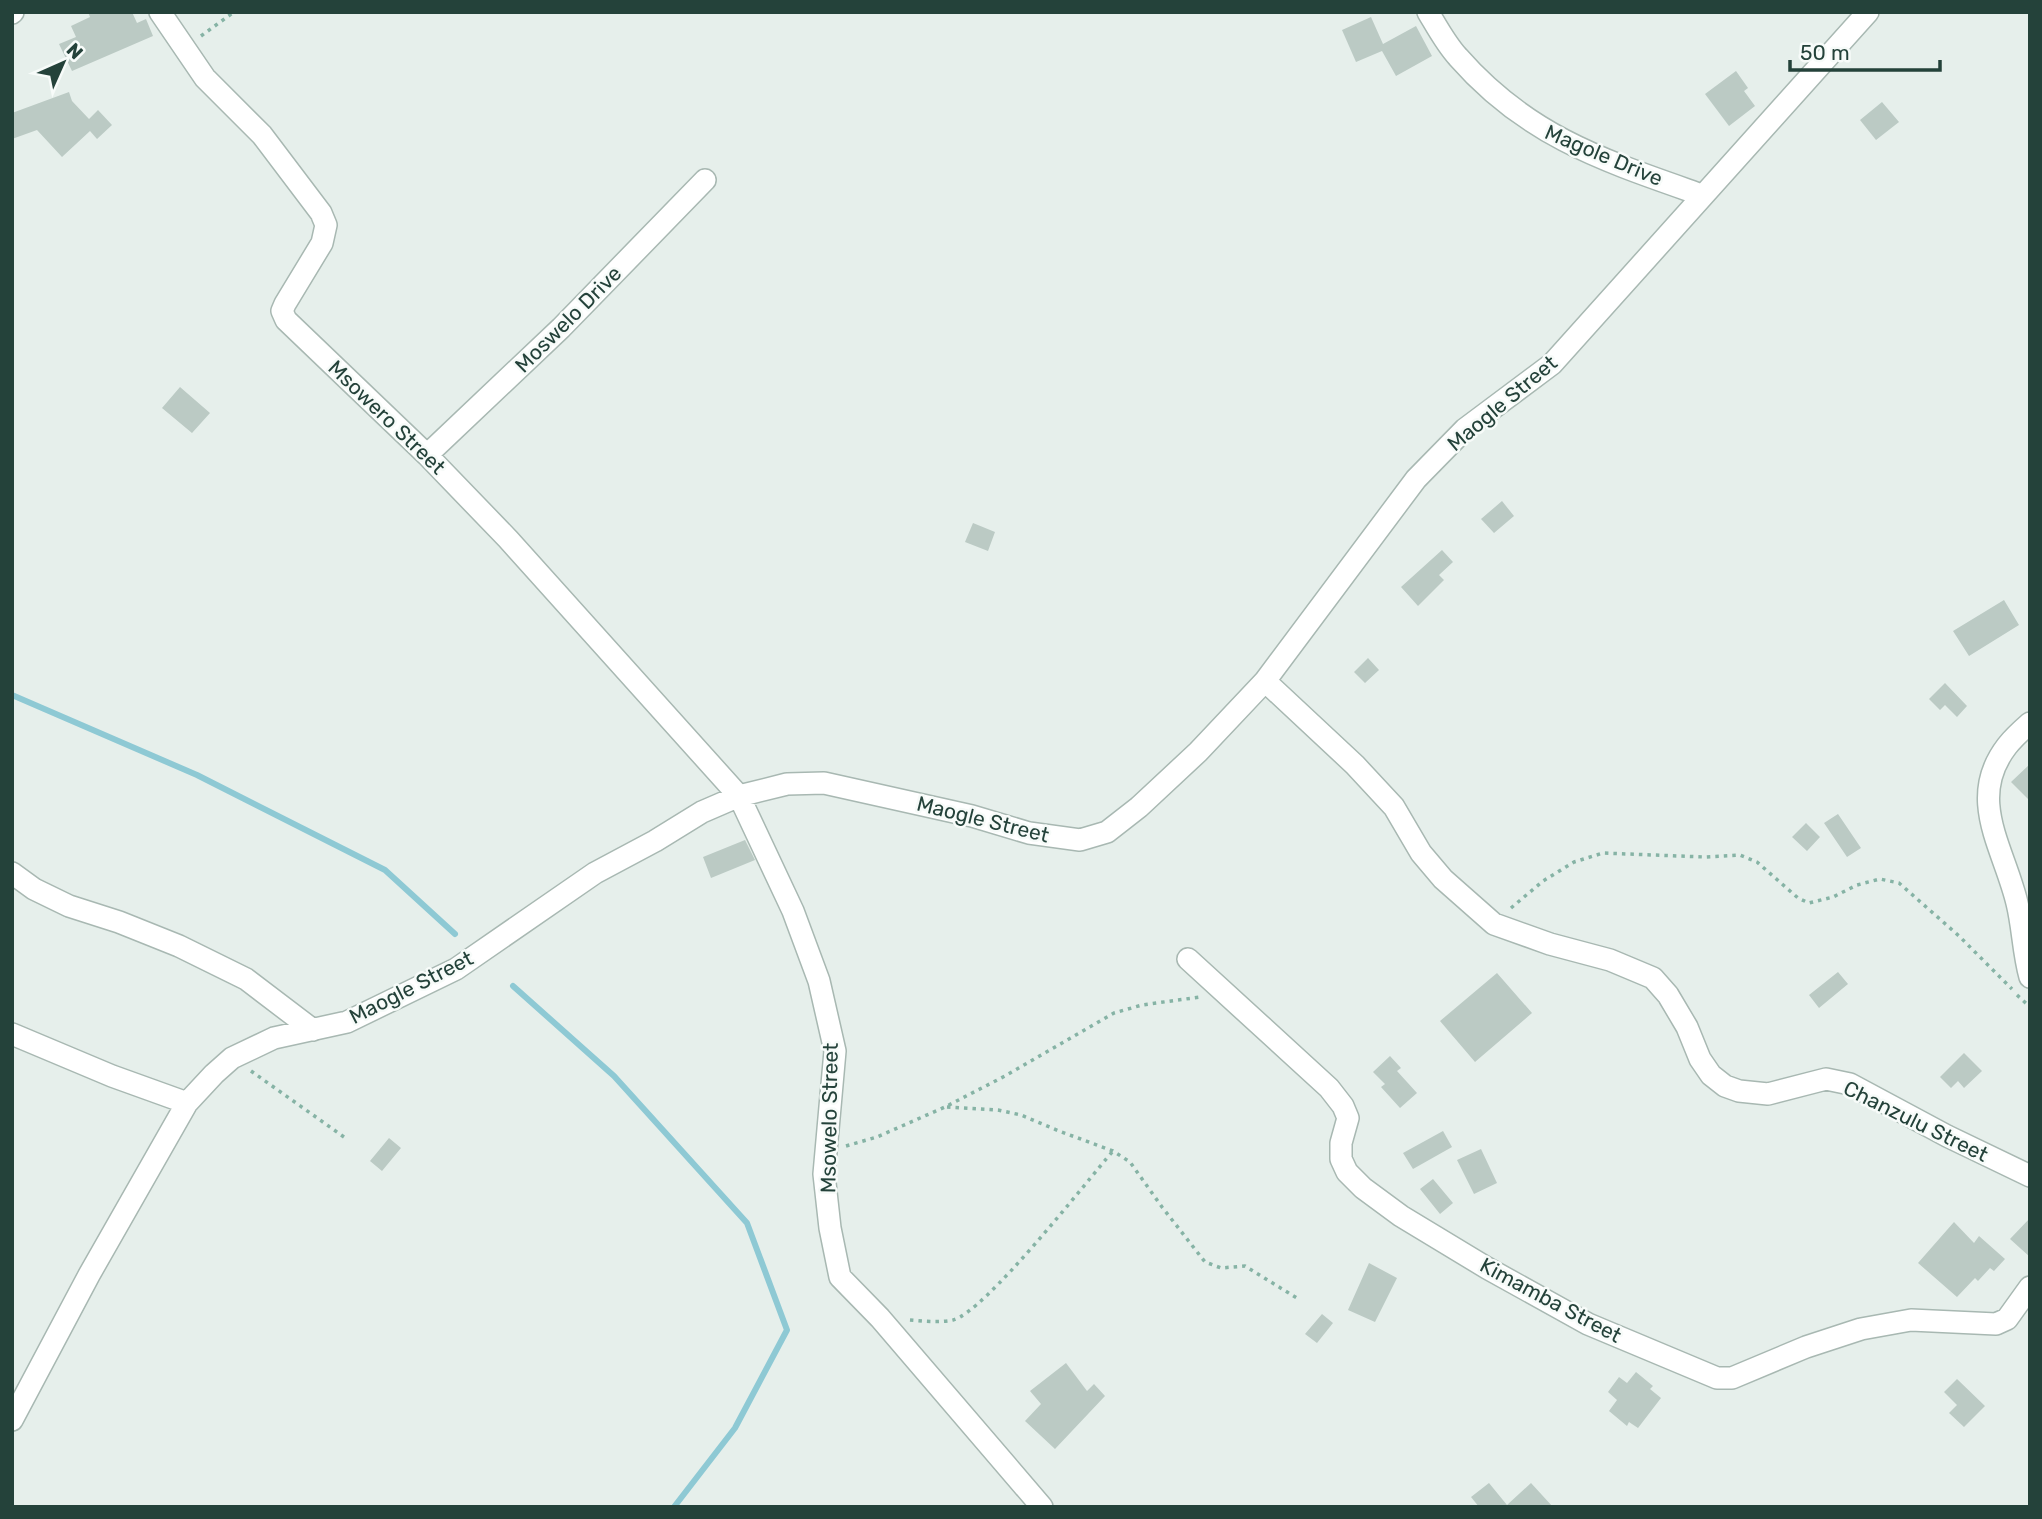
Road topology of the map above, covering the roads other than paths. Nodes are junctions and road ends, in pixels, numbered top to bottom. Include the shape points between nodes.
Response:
1 (160, 12) edge
2 (1428, 12) edge
3 (1868, 12) edge
4 (705, 180) dead end
5 (1702, 195) junction
6 (427, 455) junction
7 (1265, 681) junction
8 (2030, 723) edge
9 (740, 796) junction
10 (12, 873) edge
11 (1188, 959) dead end
12 (2030, 977) edge
13 (313, 1030) junction
14 (12, 1034) edge
15 (187, 1103) junction
16 (2030, 1176) edge
17 (2030, 1287) edge
18 (12, 1420) edge
19 (1042, 1507) edge

1 - 6 street, Msowero Street via 205,78 262,135 321,212 326,225 322,243 285,303 286,320
2 - 5 street, Magole Drive via 1456,55 1496,97 1534,125 1576,147
3 - 5 street, Maogle Street
4 - 6 street, Moswelo Drive via 561,328
5 - 7 street, Maogle Street via 1552,363 1465,429 1416,479
6 - 9 street, Msowero Street
7 - 9 street, Maogle Street via 1139,807 1107,832 1080,840 1029,833 824,783 787,784
7 - 16 street, Chanzulu Street via 1355,765 1394,807 1421,853 1443,879 1494,924 1653,978 1687,1027 1700,1059 1724,1086 1768,1094 1826,1079 1850,1084
8 - 12 street via 2006,746 1987,798 1991,829 2018,905
9 - 13 street, Maogle Street via 702,812 595,873 456,969 347,1022
9 - 19 street, Msowelo Street via 793,911 819,981 835,1051 824,1174 840,1277
10 - 13 street via 69,906 178,946 246,979
11 - 17 street, Kimamba Street via 1343,1106 1348,1118 1341,1159 1363,1188 1441,1241 1588,1324 1717,1378 1732,1378 1861,1329 1910,1320 1996,1324 2007,1319
13 - 15 street, Maogle Street via 274,1038 232,1058
14 - 15 street
15 - 18 street, Maogle Street

